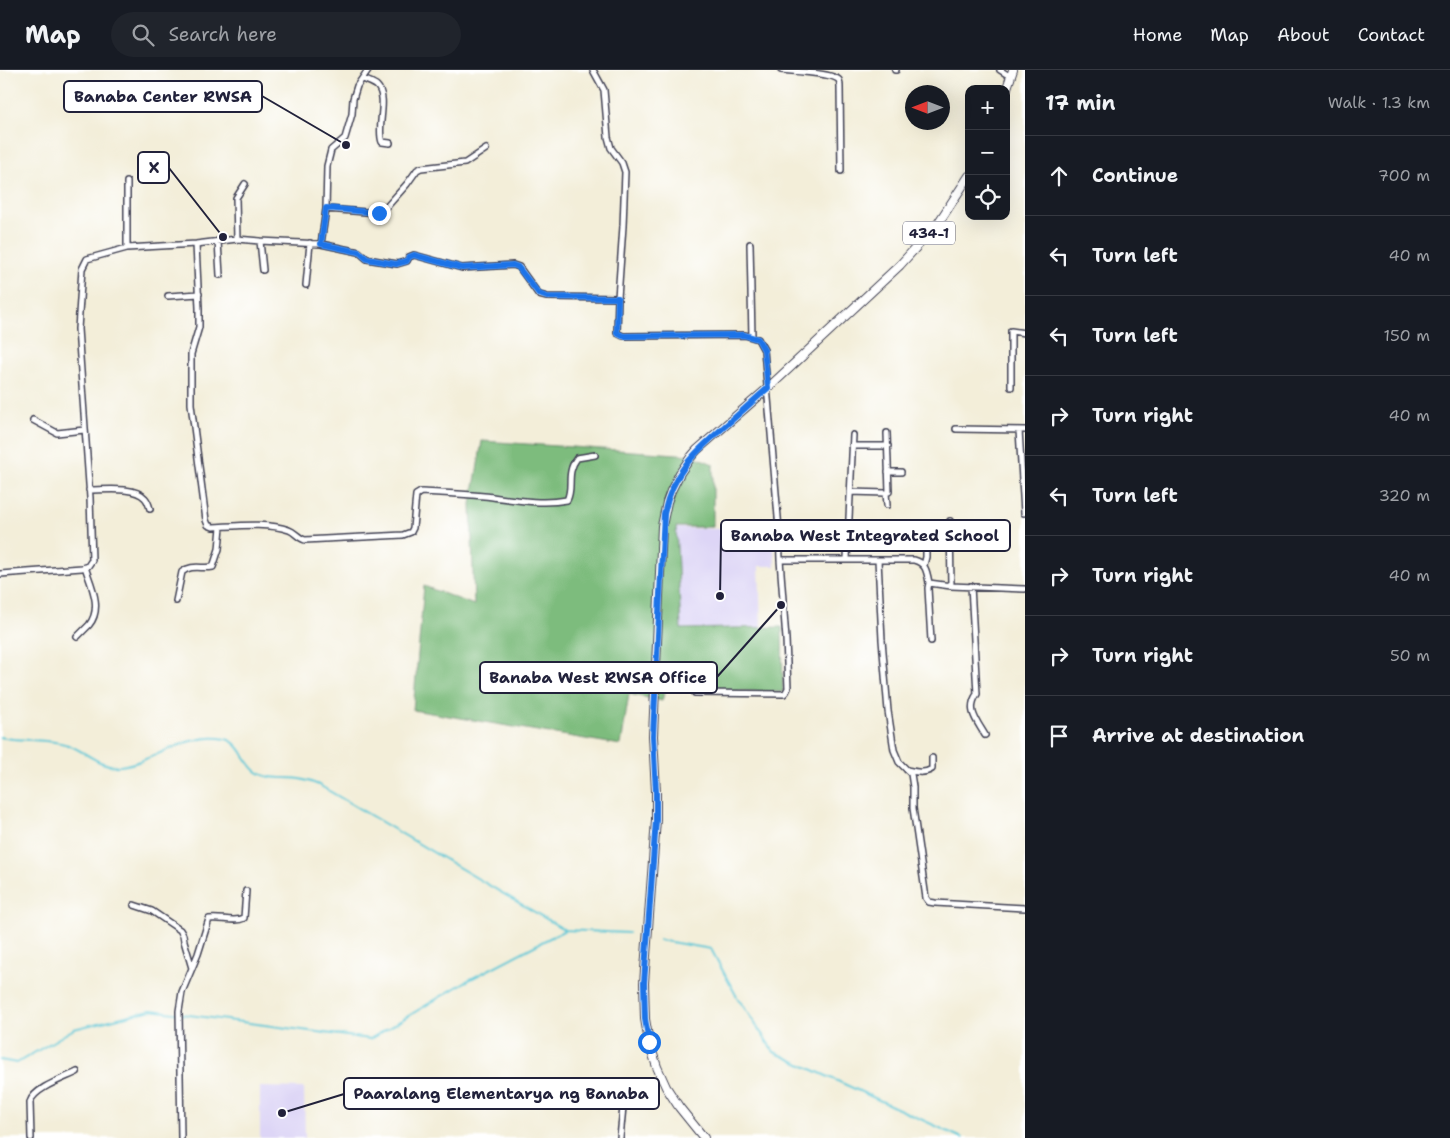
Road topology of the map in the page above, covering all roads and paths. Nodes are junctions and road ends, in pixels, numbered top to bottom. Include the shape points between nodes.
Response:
1 (368, 70) edge
2 (593, 70) edge
3 (781, 70) edge
4 (1000, 70) edge
5 (1012, 73) edge
6 (363, 79) junction
7 (1008, 85) edge
8 (390, 143) dead end
9 (486, 149) dead end
10 (841, 171) dead end
11 (127, 182) dead end
12 (965, 182) edge
13 (245, 184) dead end
14 (326, 208) junction
15 (236, 239) junction
16 (218, 241) junction
17 (260, 242) junction
18 (310, 243) junction
19 (196, 244) junction
20 (321, 244) junction
21 (750, 244) dead end
22 (127, 248) junction
23 (263, 270) dead end
24 (220, 275) dead end
25 (306, 285) dead end
26 (199, 294) junction
27 (168, 296) dead end
28 (618, 298) junction
29 (1025, 333) edge
30 (752, 337) junction
31 (1011, 387) dead end
32 (768, 388) junction
33 (33, 420) dead end
34 (956, 429) dead end
35 (84, 430) junction
36 (1022, 430) edge
37 (887, 433) dead end
38 (853, 435) dead end
39 (852, 446) junction
40 (888, 446) junction
41 (595, 454) dead end
42 (888, 472) junction
43 (901, 472) dead end
44 (89, 490) junction
45 (850, 492) junction
46 (886, 493) junction
47 (887, 505) dead end
48 (150, 509) dead end
49 (1024, 513) edge
50 (950, 521) dead end
51 (926, 526) dead end
52 (221, 527) junction
53 (847, 559) junction
54 (780, 560) junction
55 (878, 560) junction
56 (924, 565) junction
57 (85, 567) junction
58 (0, 574) edge
59 (929, 584) junction
60 (951, 586) junction
61 (971, 586) junction
62 (1025, 589) edge
63 (176, 601) dead end
64 (77, 637) dead end
65 (931, 641) dead end
66 (695, 693) dead end
67 (985, 735) dead end
68 (932, 758) dead end
69 (907, 770) junction
70 (246, 891) dead end
71 (134, 905) dead end
72 (1025, 908) edge
73 (192, 969) junction
74 (77, 1072) dead end
75 (623, 1107) dead end
76 (31, 1138) edge
77 (180, 1138) edge
78 (620, 1138) edge
79 (704, 1138) edge

1 - 6 street
2 - 28 street via 604,90 611,148 625,172
3 - 10 street via 817,73 839,80
4 - 5 street
5 - 7 main road
6 - 8 street via 377,86 381,94 380,136 382,142
6 - 14 street via 353,98 345,138 331,150 327,166
9 - 14 street via 465,163 417,170 379,213
11 - 22 street
12 - 32 main road, 434-1 via 939,222 900,265
13 - 15 street via 236,198
14 - 20 street
15 - 16 street
15 - 17 street
16 - 19 street
16 - 24 street
17 - 18 street
17 - 23 street
18 - 20 street
18 - 25 street
19 - 22 street
19 - 26 street
20 - 28 street via 359,252 367,259 396,264 414,255 462,268 513,265 539,294 547,297
21 - 30 street
22 - 35 street via 91,257 82,269 78,328
26 - 27 street
26 - 52 street via 199,327 191,354 191,404 206,520 208,525
28 - 30 street via 617,333 623,336
29 - 31 street via 1011,331
30 - 32 street via 758,339 764,350
32 - 54 street
32 - 79 main road, 434-1 via 697,450 686,464 667,502 662,526 653,736 656,820 644,983 645,1019 649,1042 666,1087
33 - 35 street via 56,433
34 - 36 street
35 - 44 street
36 - 49 street
37 - 40 street
38 - 39 street
39 - 40 street
39 - 45 street
40 - 42 street
41 - 52 street via 577,458 573,464 566,500 538,502 421,492 416,495 411,532 403,535 305,540 290,530 277,527
42 - 43 street
42 - 46 street via 889,492
44 - 48 street via 136,492 145,496
44 - 57 street via 92,555 90,564
45 - 46 street
45 - 53 street
46 - 47 street
50 - 60 street
51 - 56 street
52 - 63 street via 213,567 196,566 182,572
53 - 54 street
53 - 55 street
54 - 66 street via 786,692
55 - 56 street via 914,560
55 - 69 street via 888,711 894,750
56 - 59 street
57 - 58 street
57 - 64 street via 94,590 95,610 89,625
59 - 60 street
59 - 65 street
60 - 61 street
61 - 62 street
61 - 67 street via 977,694 972,700 972,712
68 - 69 street via 930,771
69 - 72 street via 911,774 913,808 929,902
70 - 73 street via 244,918 209,919
71 - 73 street via 152,911 180,930
73 - 77 street via 182,992 179,1011
74 - 76 street via 31,1097
75 - 78 street

